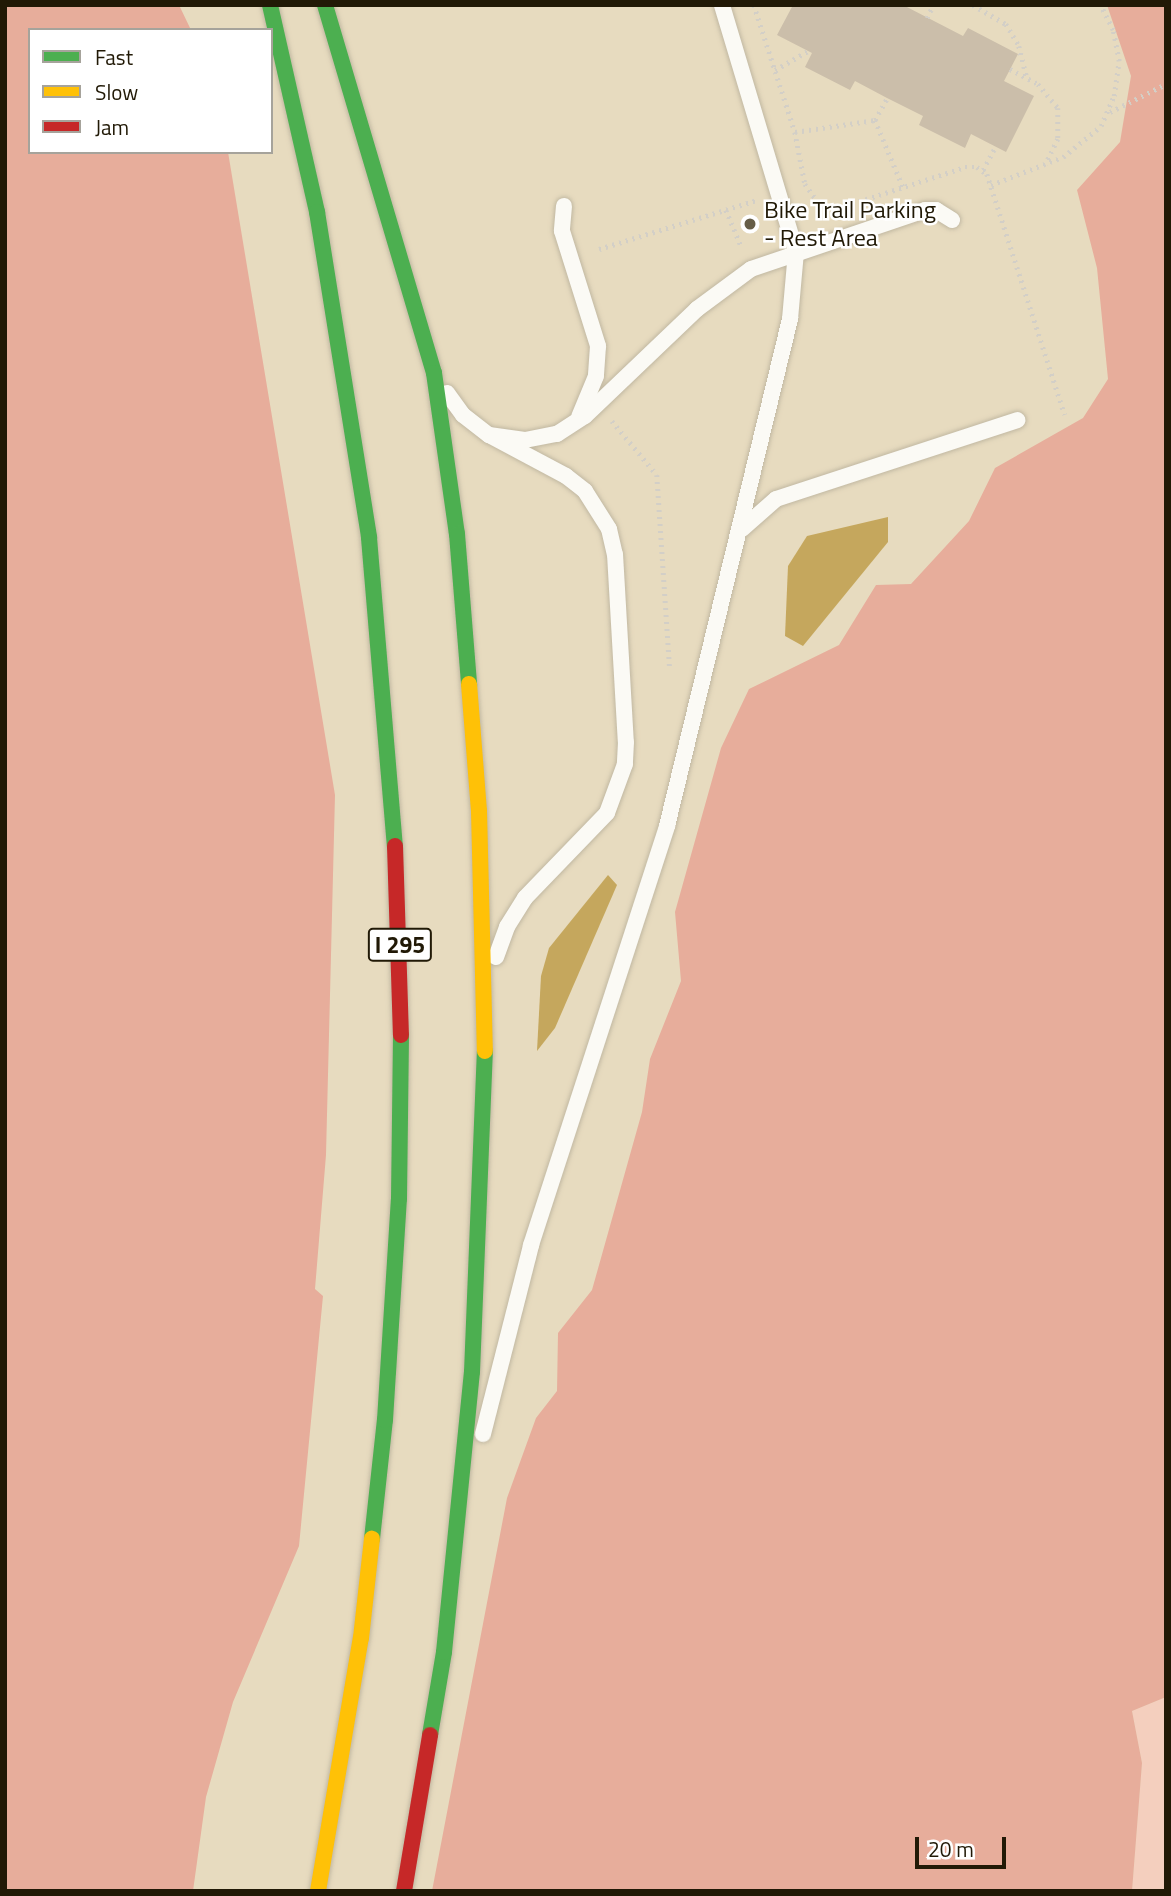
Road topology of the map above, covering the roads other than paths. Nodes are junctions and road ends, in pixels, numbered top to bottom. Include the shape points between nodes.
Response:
1 (270, 5) edge
2 (325, 5) edge
3 (722, 5) edge
4 (564, 206) dead end
5 (952, 220) dead end
6 (796, 252) junction
7 (426, 340) junction
8 (1017, 420) dead end
9 (572, 426) junction
10 (489, 435) junction
11 (736, 540) junction
12 (486, 1015) junction
13 (451, 1597) junction
14 (318, 1891) edge
15 (404, 1891) edge

1 - 14 highway, I 295 via 317,212 354,427 382,648 399,910 399,1199 386,1406 361,1638
2 - 7 highway
3 - 6 lane via 766,139 767,164
4 - 9 lane via 562,231 598,346 592,392
5 - 6 lane via 936,210 925,210
6 - 9 lane via 751,269 722,288
6 - 11 lane via 788,331
7 - 10 lane via 446,393 463,415
7 - 12 highway via 452,487 472,694
8 - 11 lane via 776,499 751,517
9 - 10 lane via 541,439
10 - 12 lane via 566,476 597,507 608,529 615,554 626,742 625,764 607,813 525,898 507,927 490,978
11 - 13 lane via 652,880 512,1310
12 - 13 highway via 477,1289
13 - 15 highway

